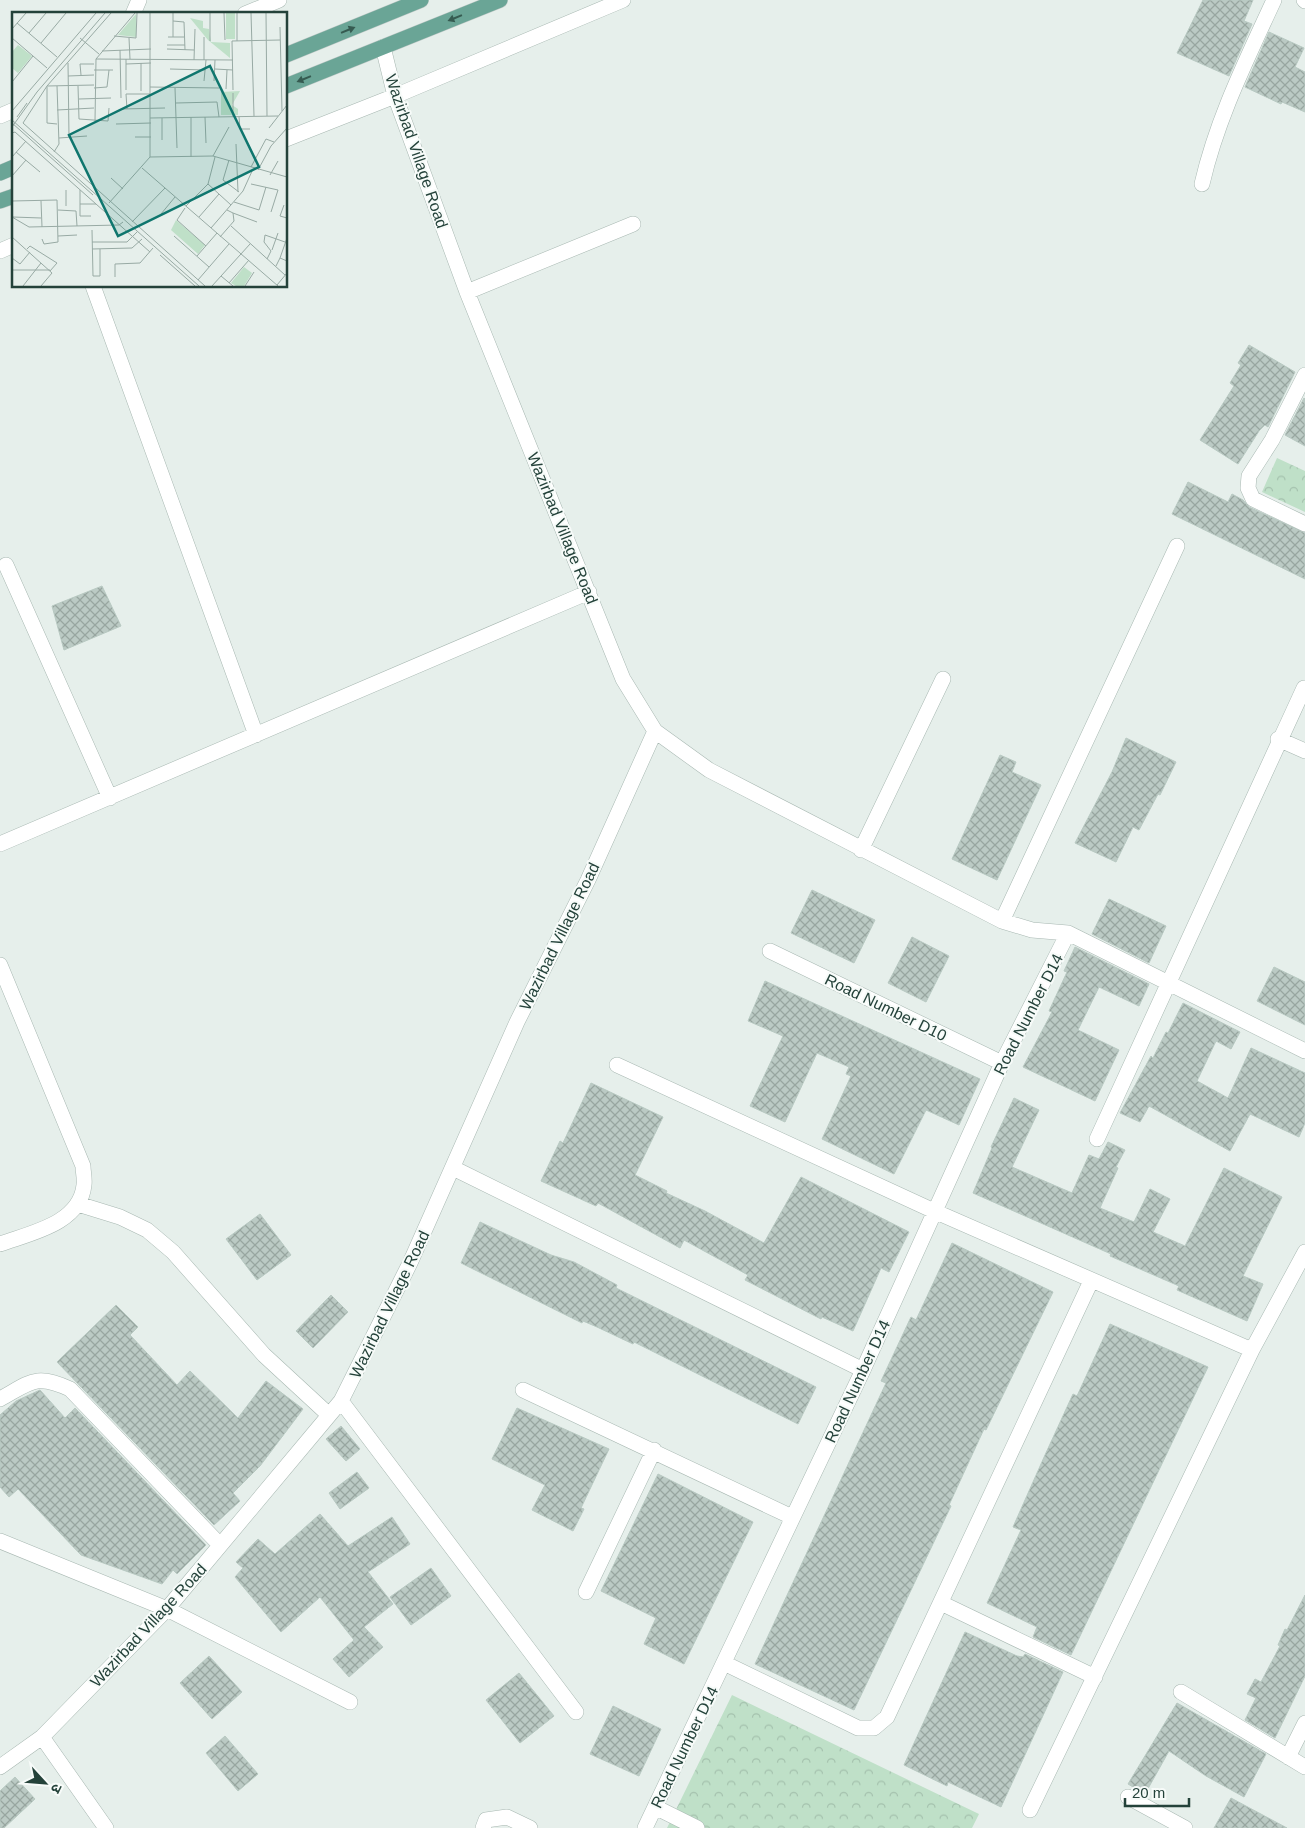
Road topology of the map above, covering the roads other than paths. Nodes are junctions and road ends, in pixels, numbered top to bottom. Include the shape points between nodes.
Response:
1 (139, 0) edge
2 (279, 0) edge
3 (421, 0) edge
4 (500, 0) edge
5 (623, 0) edge
6 (1274, 0) edge
7 (134, 12) edge
8 (250, 12) edge
9 (383, 47) junction
10 (288, 54) edge
11 (288, 85) edge
12 (395, 96) junction
13 (12, 111) edge
14 (0, 116) edge
15 (288, 138) edge
16 (12, 168) edge
17 (0, 173) edge
18 (1202, 184) dead end
19 (12, 197) edge
20 (0, 202) edge
21 (633, 224) dead end
22 (12, 246) edge
23 (0, 251) edge
24 (94, 288) edge
25 (467, 292) junction
26 (1305, 375) edge
27 (1305, 524) edge
28 (1177, 546) dead end
29 (6, 565) dead end
30 (589, 592) junction
31 (943, 678) dead end
32 (1304, 688) edge
33 (655, 730) junction
34 (256, 735) junction
35 (1278, 739) junction
36 (1305, 751) edge
37 (110, 798) junction
38 (0, 844) edge
39 (861, 850) junction
40 (1002, 921) junction
41 (1068, 933) junction
42 (770, 951) dead end
43 (0, 965) edge
44 (1168, 981) junction
45 (1305, 1052) edge
46 (1002, 1063) junction
47 (617, 1066) dead end
48 (1097, 1139) dead end
49 (453, 1168) junction
50 (78, 1204) junction
51 (934, 1211) junction
52 (0, 1244) edge
53 (1305, 1252) edge
54 (1091, 1281) junction
55 (1252, 1350) junction
56 (863, 1370) junction
57 (523, 1390) dead end
58 (0, 1398) edge
59 (341, 1401) junction
60 (330, 1415) junction
61 (654, 1450) junction
62 (792, 1517) junction
63 (0, 1541) edge
64 (220, 1545) junction
65 (586, 1592) dead end
66 (941, 1603) junction
67 (167, 1609) junction
68 (724, 1663) junction
69 (1096, 1677) junction
70 (1181, 1692) dead end
71 (350, 1702) dead end
72 (576, 1712) dead end
73 (1305, 1723) edge
74 (42, 1737) junction
75 (1288, 1757) junction
76 (3, 1758) edge
77 (1305, 1767) edge
78 (1128, 1797) dead end
79 (654, 1807) junction
80 (1030, 1810) dead end
81 (106, 1828) edge
82 (483, 1828) edge
83 (530, 1828) edge
84 (645, 1828) edge
85 (697, 1828) edge
86 (1184, 1828) edge

1 - 7 street
2 - 8 street
10 -> 3 main road
4 -> 9 main road
5 - 12 street
6 - 18 street via 1228,100 1211,145
9 -> 11 main road
9 - 12 street, Wazirbad Village Road
12 - 15 street
12 - 25 street, Wazirbad Village Road
13 - 14 street
16 - 17 main road
19 - 20 main road
21 - 25 street
22 - 23 street
24 - 34 street
25 - 30 street, Wazirbad Village Road
26 - 27 street via 1272,440 1249,476 1248,488 1253,499
28 - 40 street
29 - 37 street
30 - 33 street, Wazirbad Village Road via 624,679
30 - 34 street
31 - 39 street
32 - 35 street
33 - 39 street via 709,770
33 - 49 street, Wazirbad Village Road via 588,880 517,1022
34 - 37 street
35 - 36 street
35 - 44 street
37 - 38 street
39 - 40 street
40 - 41 street via 1032,930
41 - 44 street
41 - 46 street, Road Number D14
42 - 46 street, Road Number D10
43 - 50 street via 83,1166 84,1186
44 - 45 street
44 - 48 street
46 - 51 street, Road Number D14
47 - 51 street
49 - 56 street
49 - 59 street, Wazirbad Village Road via 384,1319
50 - 52 street via 58,1222
50 - 60 street via 120,1217 147,1230 173,1252 264,1355
51 - 54 street
51 - 56 street, Road Number D14
53 - 55 street
54 - 55 street
54 - 66 street
55 - 69 street
56 - 62 street, Road Number D14
57 - 61 street
58 - 64 street via 32,1381 51,1380 70,1389
59 - 60 street, Wazirbad Village Road
59 - 72 street
60 - 64 street, Wazirbad Village Road
61 - 62 street
61 - 65 street
62 - 68 street, Road Number D14
63 - 67 street
64 - 67 street, Wazirbad Village Road
66 - 68 street via 887,1717 874,1728 858,1728
66 - 69 street
67 - 71 street
67 - 74 street, Wazirbad Village Road
68 - 79 street, Road Number D14
69 - 80 street
70 - 75 street
73 - 75 street
74 - 76 street, Wazirbad Village Road
74 - 81 street
75 - 77 street
78 - 86 street
79 - 84 street, Road Number D14
79 - 85 street
82 - 83 street via 486,1820 507,1817

